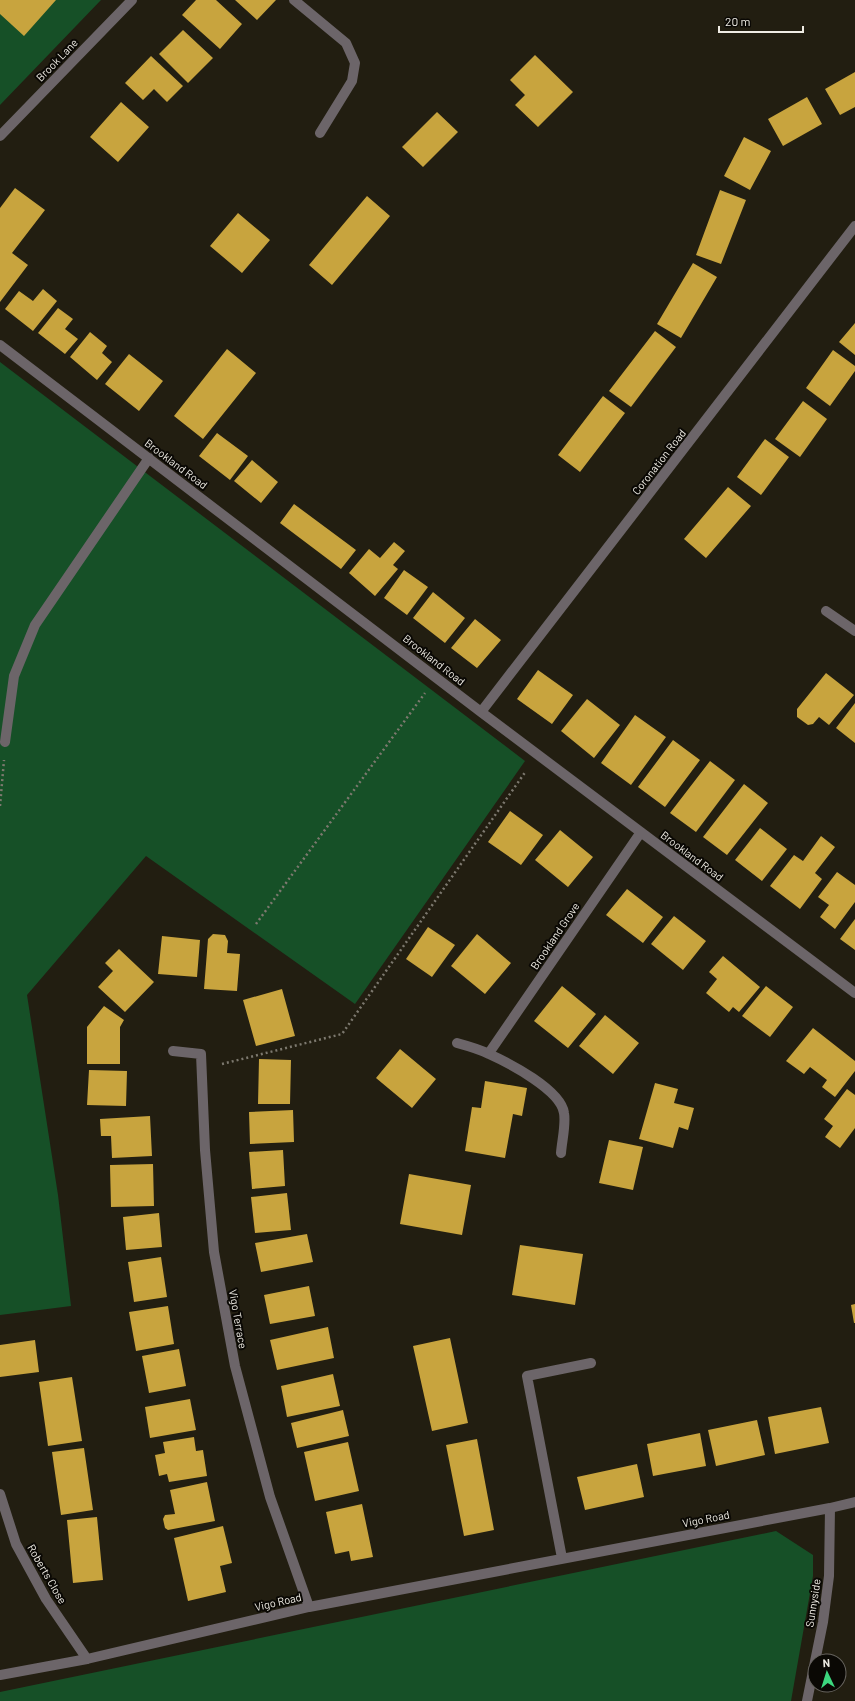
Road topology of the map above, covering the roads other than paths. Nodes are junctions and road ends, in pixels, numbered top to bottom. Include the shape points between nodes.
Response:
1 (132, 0) edge
2 (294, 0) edge
3 (320, 133) dead end
4 (0, 136) edge
5 (854, 228) edge
6 (0, 345) edge
7 (150, 458) junction
8 (826, 611) dead end
9 (855, 631) edge
10 (481, 712) junction
11 (5, 742) road end
12 (641, 832) junction
13 (855, 993) edge
14 (457, 1043) dead end
15 (173, 1052) dead end
16 (489, 1053) junction
17 (561, 1153) dead end
18 (591, 1363) dead end
19 (0, 1494) edge
20 (855, 1502) edge
21 (830, 1508) junction
22 (562, 1558) junction
23 (309, 1607) junction
24 (87, 1659) junction
25 (0, 1675) edge
26 (806, 1701) edge

1 - 4 street, Brook Lane
2 - 3 street via 346,43 355,63 352,81
5 - 10 street, Coronation Road
6 - 7 street, Brookland Road
7 - 10 street, Brookland Road
7 - 11 street via 35,625 14,676
8 - 9 street
10 - 12 street, Brookland Road
12 - 13 street, Brookland Road
12 - 16 street, Brookland Grove
14 - 16 street
15 - 23 street, Vigo Terrace via 201,1054 205,1150 214,1252 235,1366 270,1497
16 - 17 street via 524,1072 550,1091 561,1103 564,1113
18 - 22 street via 527,1376
19 - 24 street, Roberts Close via 16,1544 46,1599
20 - 21 street, Vigo Road
21 - 22 street, Vigo Road
21 - 26 street, Sunnyside via 829,1576 823,1622
22 - 23 street, Vigo Road
23 - 24 street, Vigo Road
24 - 25 street, Vigo Road

